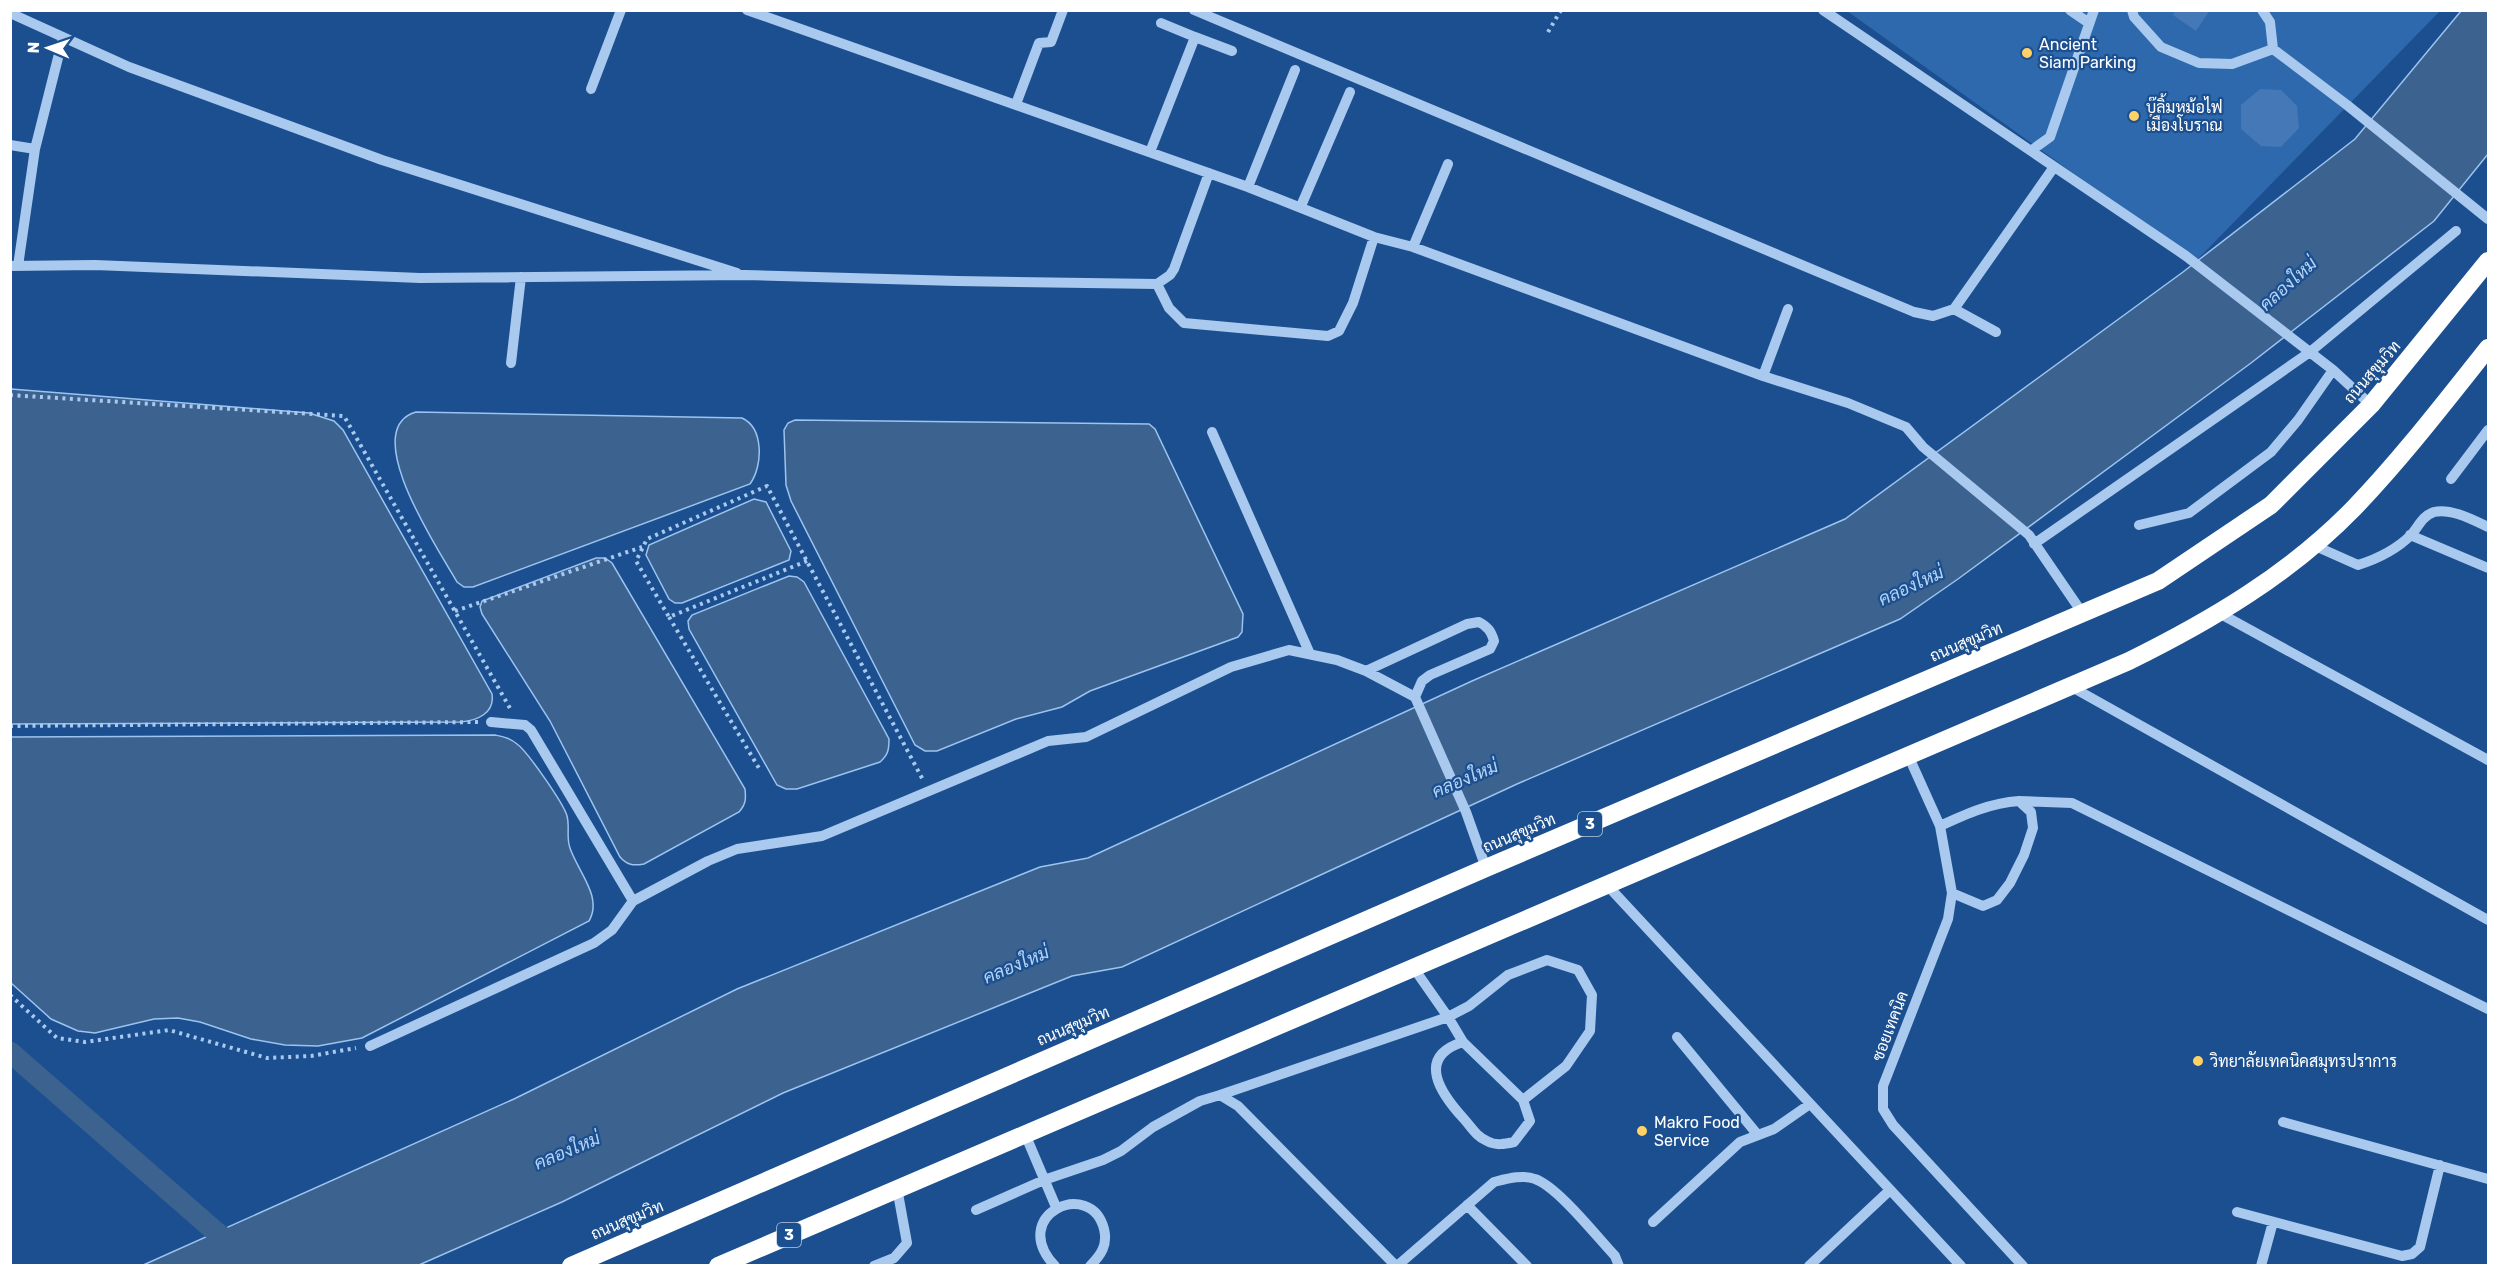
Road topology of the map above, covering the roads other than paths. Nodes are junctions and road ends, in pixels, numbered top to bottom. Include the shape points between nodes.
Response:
1 (621, 10) edge
2 (747, 10) edge
3 (1063, 10) edge
4 (1194, 10) edge
5 (1822, 10) edge
6 (2070, 10) edge
7 (2094, 10) edge
8 (2132, 10) edge
9 (2262, 10) edge
10 (10, 13) edge
11 (1161, 23) dead end
12 (2089, 23) junction
13 (1195, 37) junction
14 (63, 38) junction
15 (2273, 49) junction
16 (1232, 51) dead end
17 (1295, 70) dead end
18 (591, 89) dead end
19 (1350, 92) dead end
20 (1016, 104) junction
21 (10, 145) edge
22 (35, 149) junction
23 (2031, 150) junction
24 (1150, 152) junction
25 (1448, 164) dead end
26 (2054, 167) junction
27 (1209, 173) junction
28 (1248, 187) junction
29 (1301, 206) junction
30 (2488, 219) edge
31 (2456, 231) dead end
32 (1374, 237) junction
33 (1413, 247) junction
34 (2488, 261) edge
35 (14, 266) edge
36 (746, 275) junction
37 (520, 277) junction
38 (1157, 284) junction
39 (1788, 309) dead end
40 (1954, 309) junction
41 (1996, 332) dead end
42 (2488, 348) edge
43 (2310, 352) junction
44 (511, 363) dead end
45 (2333, 369) junction
46 (1763, 375) junction
47 (2371, 405) junction
48 (2488, 430) edge
49 (1212, 432) dead end
50 (2451, 479) dead end
51 (2139, 525) dead end
52 (2488, 527) edge
53 (2410, 536) junction
54 (2032, 539) junction
55 (2313, 545) junction
56 (2488, 568) edge
57 (2219, 613) junction
58 (2083, 614) junction
59 (1310, 654) junction
60 (1366, 671) junction
61 (2069, 686) junction
62 (1415, 700) junction
63 (491, 722) road end
64 (1908, 755) junction
65 (2488, 760) edge
66 (2019, 801) junction
67 (1940, 826) junction
68 (1486, 868) junction
69 (1607, 885) junction
70 (1952, 892) junction
71 (633, 901) junction
72 (2488, 920) edge
73 (1413, 967) junction
74 (2488, 1009) edge
75 (1448, 1017) junction
76 (1677, 1037) dead end
77 (1463, 1042) junction
78 (370, 1046) road end
79 (1220, 1095) junction
80 (1523, 1100) junction
81 (1810, 1104) junction
82 (2283, 1122) dead end
83 (1025, 1134) junction
84 (1757, 1134) junction
85 (2440, 1165) junction
86 (2488, 1179) edge
87 (1044, 1180) junction
88 (897, 1188) junction
89 (1890, 1190) junction
90 (1467, 1205) junction
91 (1056, 1207) junction
92 (976, 1210) dead end
93 (2237, 1212) dead end
94 (1653, 1222) dead end
95 (2272, 1222) junction
96 (571, 1266) edge
97 (718, 1266) edge
98 (874, 1266) edge
99 (1055, 1266) edge
100 (1090, 1266) edge
101 (1397, 1266) edge
102 (1527, 1266) edge
103 (1619, 1266) edge
104 (1809, 1266) edge
105 (1961, 1266) edge
106 (2023, 1266) edge
107 (2261, 1266) edge

1 - 18 street
2 - 20 street
3 - 20 street via 1051,42 1039,43
4 - 40 street via 1914,312 1933,316
5 - 23 street
6 - 12 street
7 - 12 street
8 - 15 street via 2161,47 2199,63 2232,64
9 - 15 street via 2270,22
10 - 14 street
11 - 13 street
12 - 23 street via 2050,137
13 - 16 street
13 - 24 street
14 - 22 street
14 - 36 street via 129,67 382,160
15 - 30 street
17 - 28 street
19 - 29 street
20 - 24 street
21 - 22 street
22 - 35 street
23 - 26 street
24 - 27 street
25 - 33 street
26 - 40 street
26 - 43 street via 2186,256
27 - 28 street
27 - 38 street via 1174,269
28 - 29 street
29 - 32 street
31 - 43 street
32 - 33 street
32 - 38 street via 1353,303 1339,331 1328,336 1184,322 1169,308
33 - 46 street
34 - 47 highway, ถนนสุขุมวิท / 3
35 - 37 street via 95,265 420,278
36 - 37 street
36 - 38 street
37 - 44 street
39 - 46 street
40 - 41 street
42 - 55 highway, 3 via 2390,469
43 - 45 street
43 - 54 street
45 - 47 street
45 - 51 street via 2271,452 2189,513
46 - 54 street via 1906,427 1923,447
47 - 58 highway, ถนนสุขุมวิท / 3 via 2271,505 2158,581
48 - 50 street
49 - 59 street
52 - 53 street via 2459,514 2437,512 2426,516
53 - 55 street via 2358,566
53 - 56 street
54 - 58 street
55 - 57 highway, 3
57 - 61 highway, 3 via 2129,661
57 - 65 street
58 - 68 highway, ถนนสุขุมวิท / 3
59 - 60 street
59 - 71 street via 1289,650 1231,667 1086,737 1047,741 822,836 737,849
60 - 62 street
60 - 62 street via 1467,624 1479,622 1487,627 1494,641 1490,649 1430,675 1422,681
61 - 64 highway, 3
61 - 72 street
62 - 68 street via 1466,812
63 - 71 street via 525,725 531,730
64 - 67 street, ซอยเทคนิค
64 - 69 highway, 3
66 - 67 street via 1981,808
66 - 70 street via 2031,812 2033,828 2010,884 1997,900 1983,906
66 - 74 street via 2072,803
67 - 70 street, ซอยเทคนิค
68 - 96 highway, ถนนสุขุมวิท / 3
69 - 73 highway, 3
69 - 81 street
70 - 106 street, ซอยเทคนิค via 1948,919 1883,1086 1883,1109 1893,1125
71 - 78 street via 612,930 594,944
73 - 75 street
73 - 83 highway, 3
75 - 77 street
75 - 79 street
75 - 80 street via 1469,1006 1508,975 1547,960 1578,970 1592,995 1590,1031 1566,1066
76 - 84 street
77 - 80 street
77 - 80 street via 1448,1046 1439,1055 1437,1083 1476,1135 1489,1143 1514,1142 1530,1121
79 - 87 street via 1200,1101 1153,1127 1103,1160
79 - 101 street via 1238,1106
81 - 84 street via 1774,1129
81 - 89 street
82 - 85 street
83 - 87 street
83 - 88 highway, 3
84 - 94 street via 1740,1142
85 - 86 street
85 - 95 street via 2420,1247 2412,1254 2402,1256
87 - 91 street
87 - 92 street
88 - 97 highway, 3
88 - 98 street via 907,1243 894,1258
89 - 104 street
89 - 105 street
90 - 101 street
90 - 102 street
90 - 103 street via 1494,1182 1533,1178 1548,1185
91 - 99 street via 1044,1219 1039,1236 1043,1253
91 - 100 street via 1073,1203 1090,1208 1102,1221 1106,1238 1101,1255
93 - 95 street
95 - 107 street

